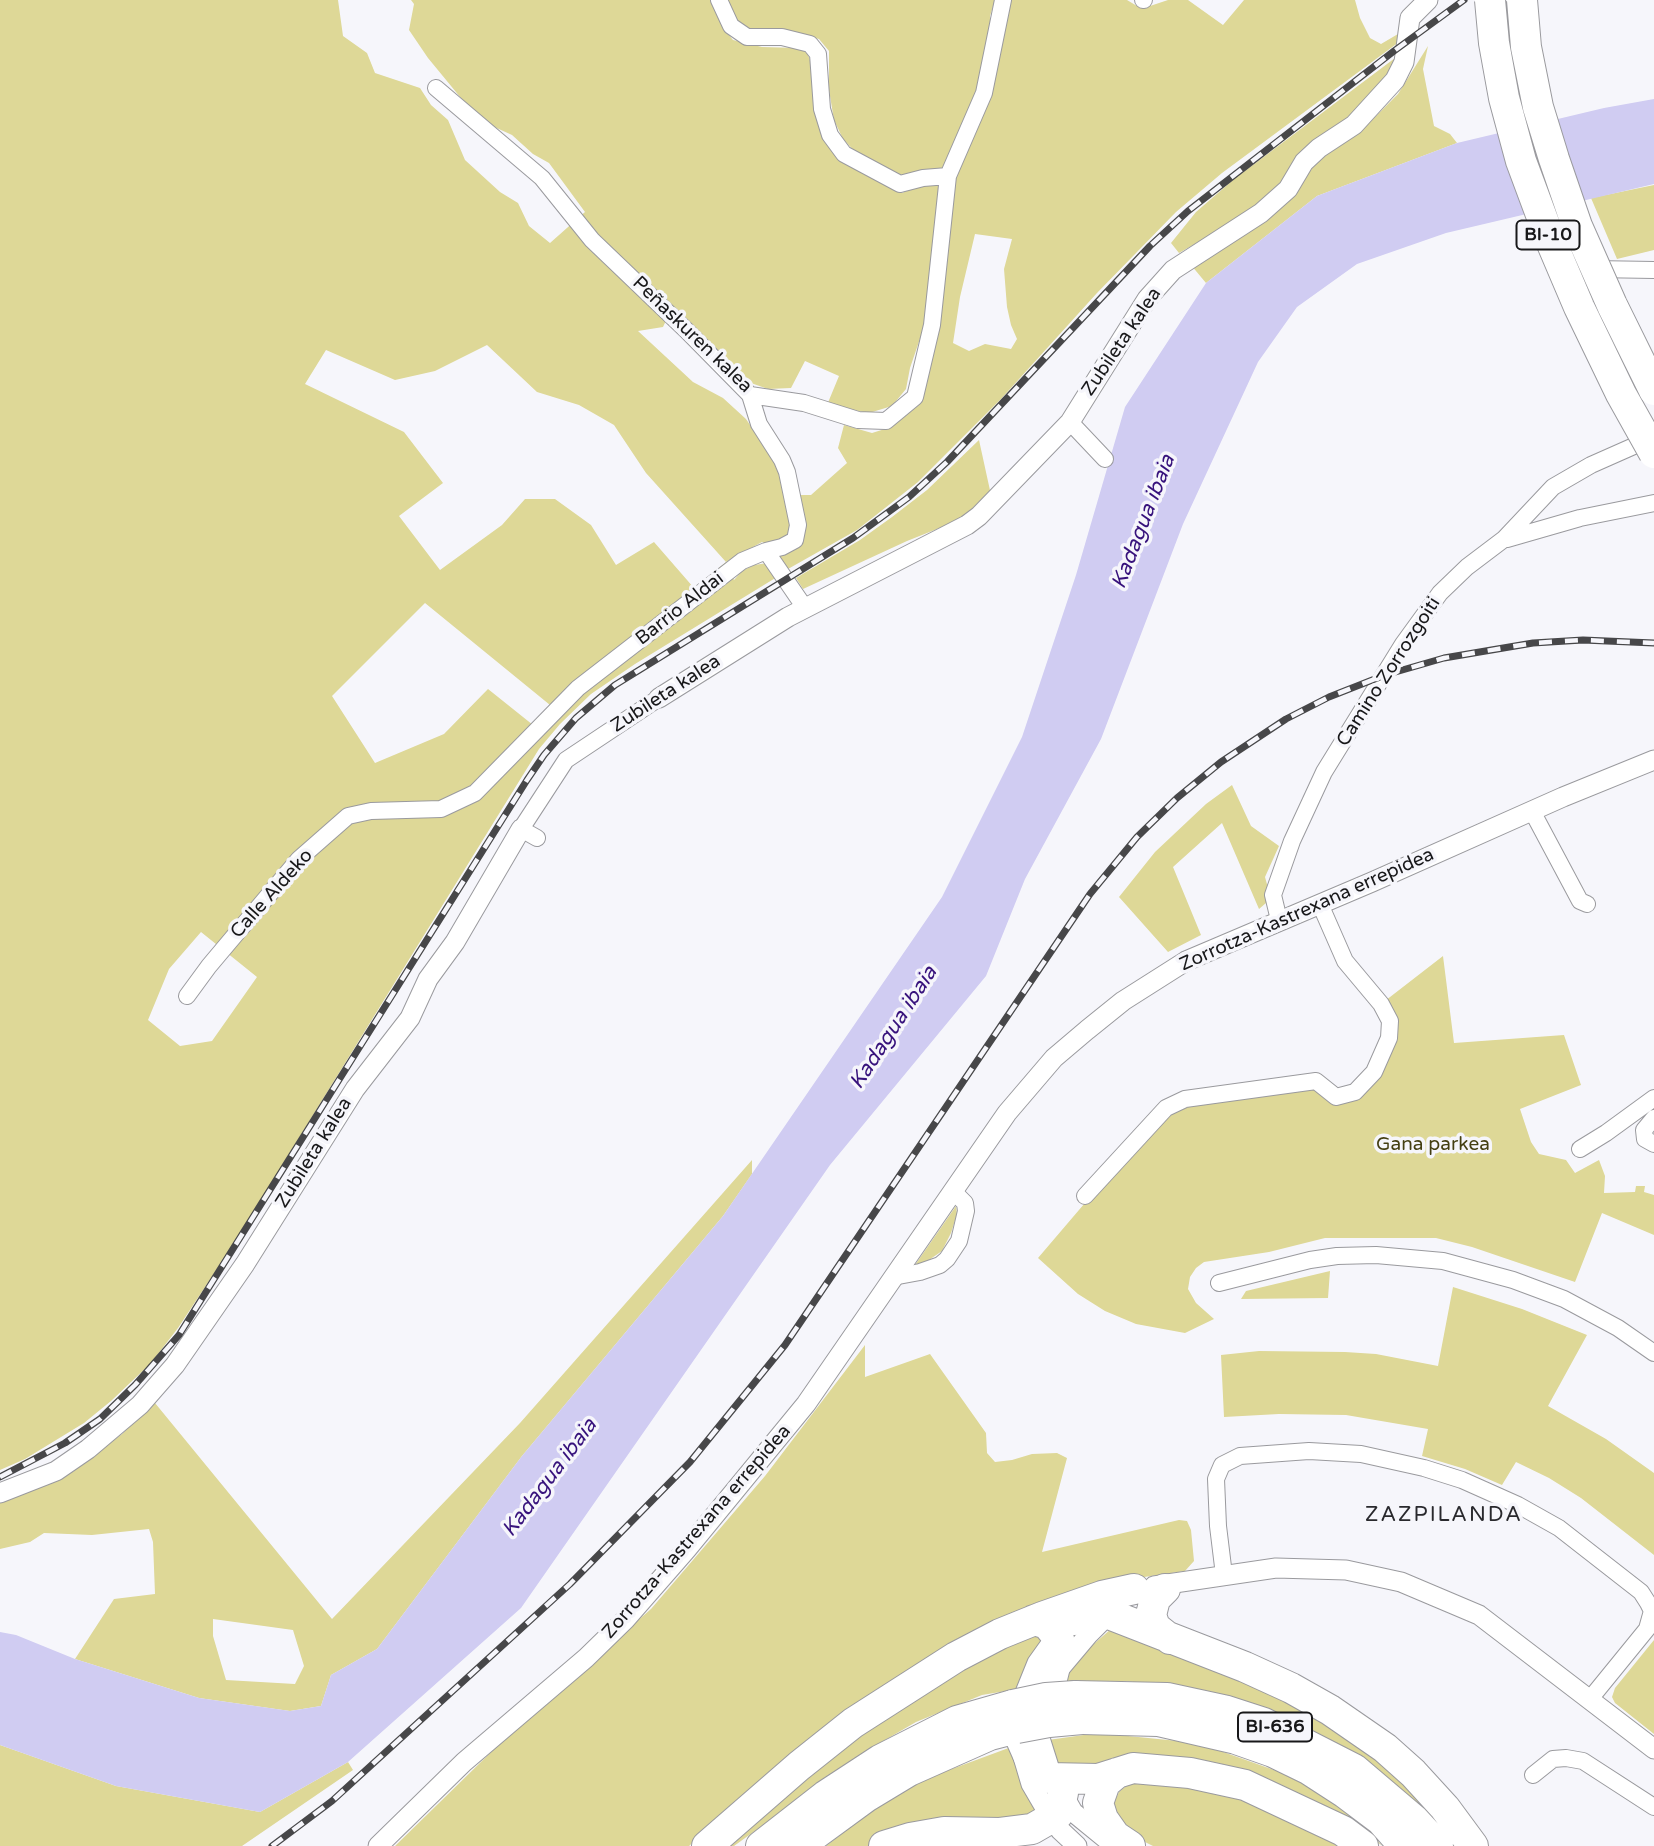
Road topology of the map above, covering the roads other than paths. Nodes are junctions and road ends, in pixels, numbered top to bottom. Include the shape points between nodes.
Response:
1 (719, 0) edge
2 (1003, 0) edge
3 (1428, 0) edge
4 (1490, 0) edge
5 (1522, 0) edge
6 (436, 88) dead end
7 (948, 176) junction
8 (1550, 268) dead end
9 (1654, 270) edge
10 (1654, 390) edge
11 (750, 395) junction
12 (1070, 422) junction
13 (1654, 437) edge
14 (1654, 453) edge
15 (1105, 459) dead end
16 (1654, 503) edge
17 (1504, 539) junction
18 (766, 551) junction
19 (805, 608) junction
20 (659, 698) joint
21 (547, 721) joint
22 (1654, 760) edge
23 (1532, 811) junction
24 (529, 834) joint
25 (1320, 904) junction
26 (1587, 904) dead end
27 (1279, 920) junction
28 (187, 996) dead end
29 (1654, 1098) edge
30 (1654, 1118) edge
31 (1654, 1144) edge
32 (1580, 1149) dead end
33 (954, 1191) junction
34 (1085, 1196) dead end
35 (893, 1277) junction
36 (1219, 1283) dead end
37 (1654, 1353) edge
38 (0, 1493) edge
39 (1224, 1575) junction
40 (1170, 1586) junction
41 (1134, 1589) junction
42 (1109, 1614) junction
43 (1055, 1625) junction
44 (1170, 1639) junction
45 (1590, 1699) junction
46 (1068, 1702) junction
47 (1017, 1724) junction
48 (1654, 1749) edge
49 (1117, 1773) junction
50 (1533, 1775) dead end
51 (1654, 1807) edge
52 (1053, 1809) edge
53 (378, 1846) edge
54 (707, 1846) edge
55 (761, 1846) edge
56 (799, 1846) edge
57 (884, 1846) edge
58 (1077, 1846) edge
59 (1114, 1846) edge
60 (1130, 1846) edge
61 (1363, 1846) edge
62 (1404, 1846) edge
63 (1438, 1846) edge
64 (1473, 1846) edge

1 - 7 street via 731,26 747,37 782,37 810,44 818,54 822,109 830,135 844,154 900,184
2 - 7 street, Peñaskuren kalea via 984,93
3 - 12 street, Zubileta kalea via 1410,18 1404,62 1395,80 1354,125 1304,162 1287,189 1261,213 1172,270 1147,299
4 - 14 highway, BI-10, bridge via 1504,98 1549,239 1621,394
5 - 10 highway, BI-10, bridge via 1526,47 1553,159 1577,226
6 - 11 street, Peñaskuren kalea via 542,178 592,240
7 - 11 street, Peñaskuren kalea via 932,325 915,397 886,421 858,420 804,403
8 - 9 street
11 - 18 street, Barrio Aldai via 759,424 787,472 798,525 795,540
12 - 15 street
12 - 19 street, Zubileta kalea via 967,525
13 - 17 street, Camino Zorrozgoiti via 1553,487
16 - 17 street
17 - 27 street, Camino Zorrozgoiti via 1440,593 1324,772 1273,895
18 - 19 street
18 - 21 street, Barrio Aldai via 742,561 578,688
19 - 20 street, Zubileta kalea
20 - 24 street, Zubileta kalea via 565,760
21 - 28 street, Calle Aldeko via 475,793 441,809 371,811 348,817 299,859
22 - 23 street, Zorrotza-Kastrexana errepidea
23 - 25 street, Zorrotza-Kastrexana errepidea
23 - 26 street via 1580,901
24 - 38 street, Zubileta kalea via 428,979 410,1018 355,1089 175,1365 140,1405 88,1449 56,1471
25 - 27 street, Zorrotza-Kastrexana errepidea
25 - 34 street via 1345,961 1390,1021 1389,1038 1374,1072 1355,1092 1336,1097 1316,1081 1185,1099 1166,1108
27 - 33 street, Zorrotza-Kastrexana errepidea via 1186,961 1087,1030 1029,1086
29 - 32 street
30 - 31 street via 1644,1130 1646,1139
33 - 35 street, Zorrotza-Kastrexana errepidea
33 - 35 street via 966,1211 959,1241 947,1259
35 - 53 street, Zorrotza-Kastrexana errepidea via 806,1404 625,1620 464,1762
36 - 37 street via 1337,1255 1443,1261 1564,1299
39 - 40 street
39 - 45 street via 1320,1568 1401,1582 1479,1615
39 - 45 street via 1216,1479 1222,1465 1240,1456 1309,1451 1361,1454 1462,1480 1559,1528 1641,1592 1648,1603 1647,1629
40 - 41 street
40 - 42 street
40 - 44 highway via 1155,1599 1151,1615 1155,1626
41 - 43 street
41 - 43 highway via 1102,1596
42 - 43 highway via 1101,1612
42 - 44 highway
42 - 46 street via 1056,1673
43 - 46 highway
43 - 47 street via 1018,1710
43 - 54 highway via 1000,1634 956,1657 853,1723
44 - 64 highway via 1291,1688 1348,1721 1413,1773
45 - 48 street
46 - 47 highway, BI-636, bridge
46 - 52 street via 1040,1710 1039,1735
46 - 62 highway, BI-636 via 1236,1739 1273,1752 1345,1793 1381,1819
46 - 63 highway, BI-636 via 1167,1698 1264,1723 1353,1769 1414,1819
47 - 52 street via 1031,1784
47 - 52 highway via 1032,1764 1049,1778
47 - 55 highway, BI-636 via 957,1721 880,1760
47 - 56 highway, BI-636 via 909,1771
49 - 52 highway via 1098,1779
49 - 60 highway via 1105,1783 1098,1803 1115,1836
49 - 61 highway via 1150,1768 1245,1785 1343,1831
50 - 51 street via 1553,1759 1583,1761
52 - 57 highway via 1000,1832 944,1832
52 - 58 street via 1060,1830
52 - 59 street via 1073,1812

